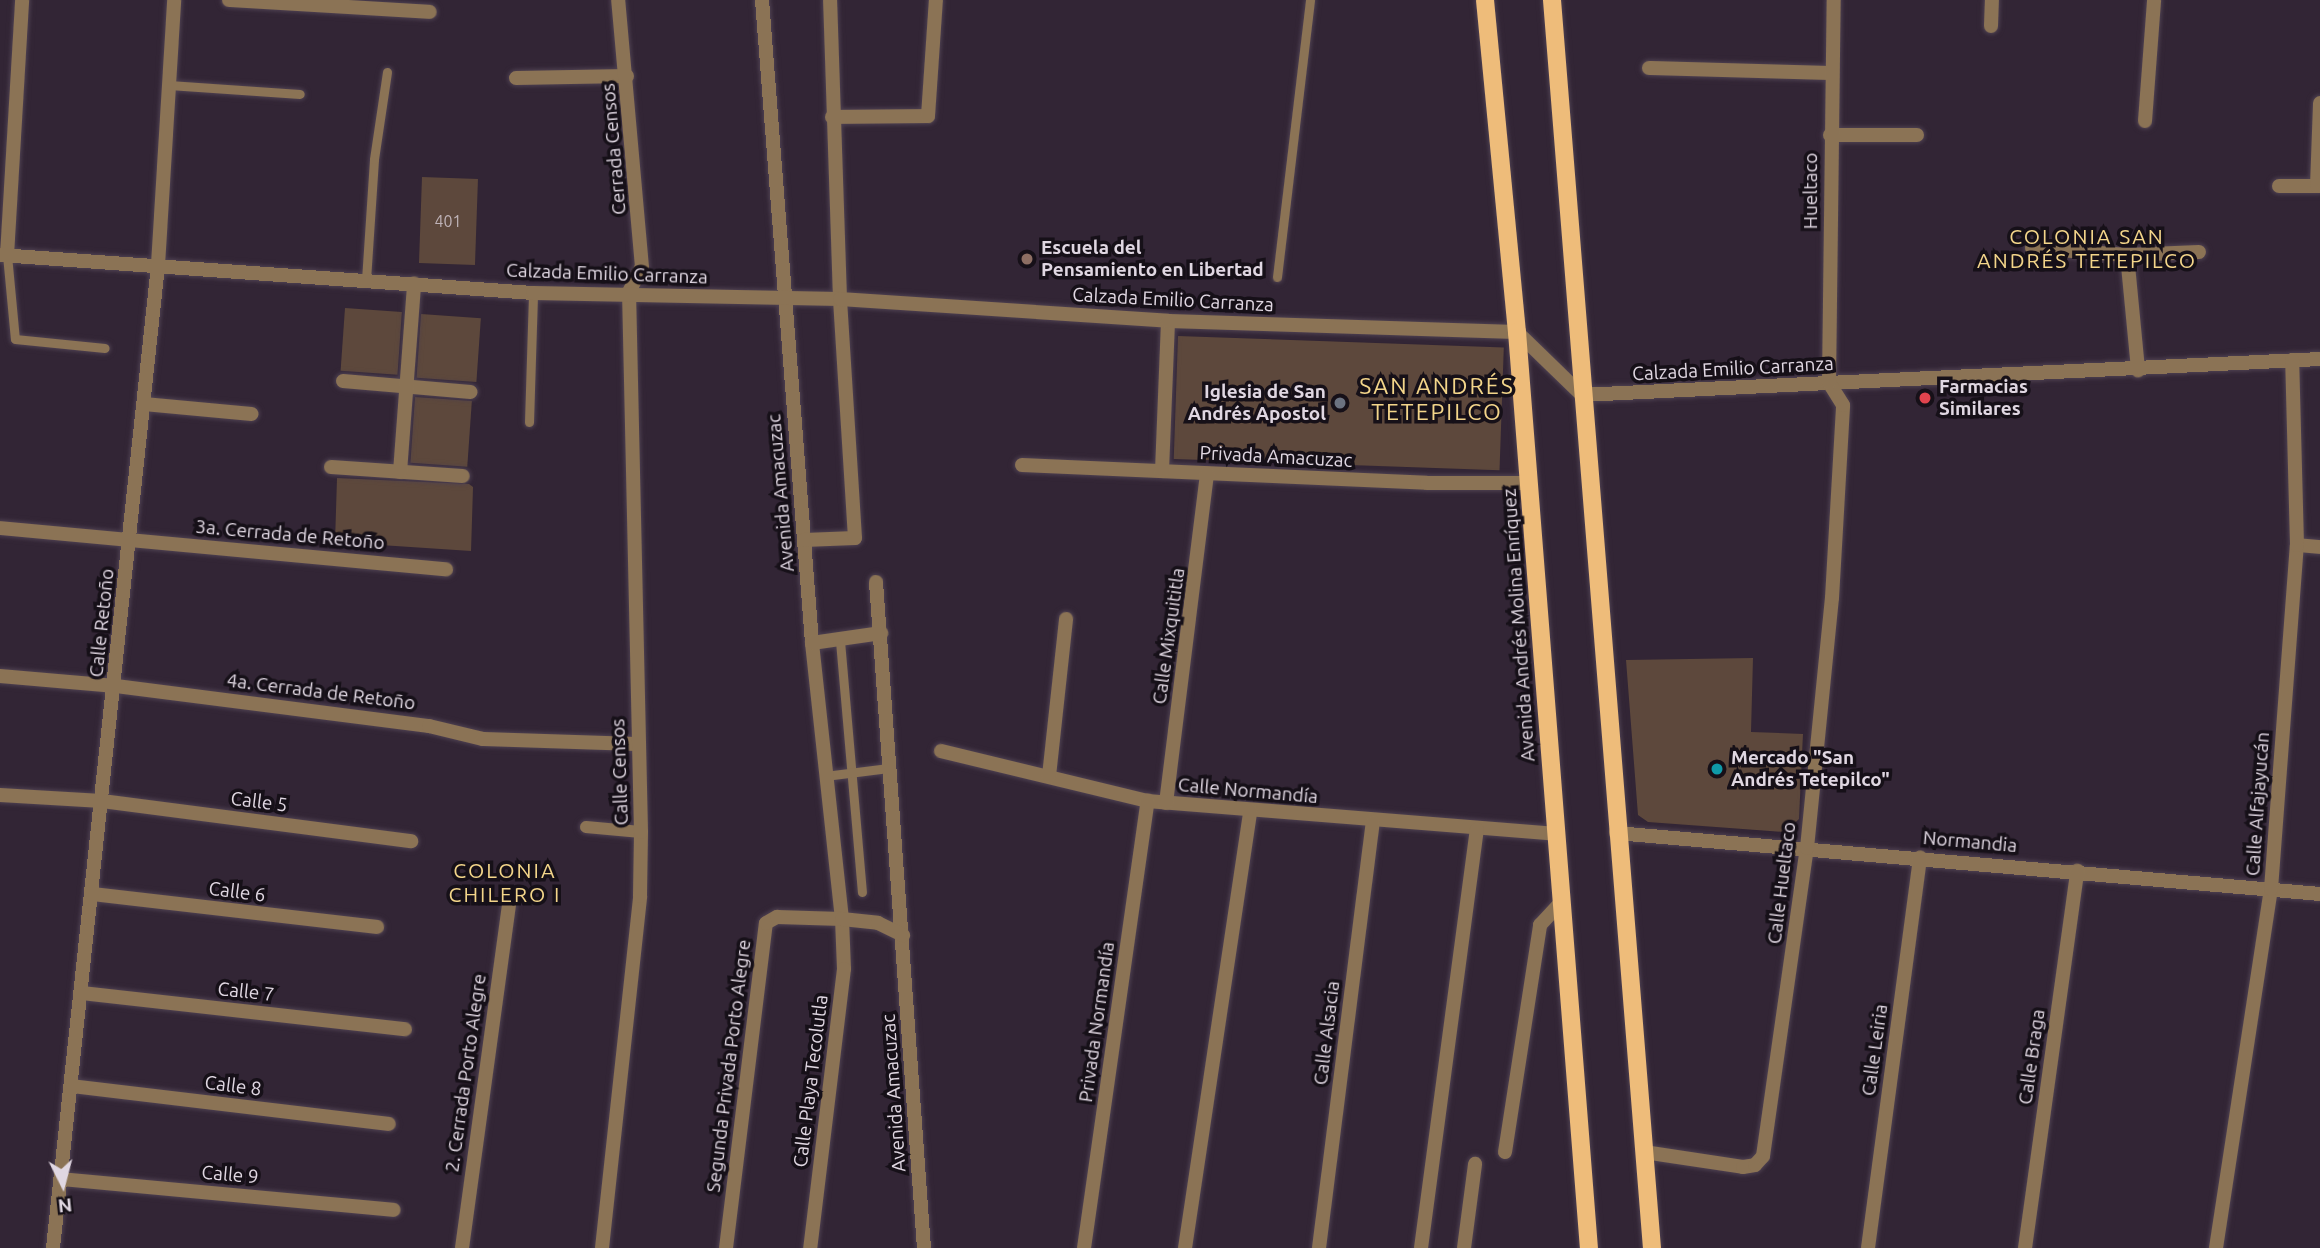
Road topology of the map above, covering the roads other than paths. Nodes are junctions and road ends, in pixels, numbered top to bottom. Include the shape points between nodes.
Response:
1 (22, 0) edge
2 (174, 0) edge
3 (229, 0) edge
4 (618, 0) edge
5 (762, 0) edge
6 (830, 0) edge
7 (936, 0) edge
8 (1310, 0) edge
9 (1485, 0) edge
10 (1552, 0) edge
11 (1834, 0) edge
12 (1992, 0) edge
13 (2154, 0) edge
14 (430, 12) dead end
15 (1991, 26) dead end
16 (1649, 68) dead end
17 (387, 72) dead end
18 (1832, 73) junction
19 (628, 76) junction
20 (516, 78) dead end
21 (169, 85) junction
22 (300, 94) dead end
23 (2320, 103) edge
24 (832, 117) junction
25 (2145, 121) dead end
26 (1830, 135) junction
27 (1917, 135) dead end
28 (2279, 186) dead end
29 (2318, 186) edge
30 (2032, 248) dead end
31 (2199, 252) dead end
32 (4, 255) edge
33 (2127, 255) junction
34 (158, 265) junction
35 (1277, 277) dead end
36 (366, 280) junction
37 (414, 284) junction
38 (629, 292) junction
39 (533, 293) junction
40 (785, 299) junction
41 (840, 299) junction
42 (1168, 321) junction
43 (1517, 332) junction
44 (105, 348) dead end
45 (2320, 359) edge
46 (2292, 360) junction
47 (2138, 370) junction
48 (343, 381) dead end
49 (1829, 383) junction
50 (407, 387) junction
51 (471, 392) dead end
52 (1582, 396) junction
53 (144, 404) junction
54 (251, 414) dead end
55 (529, 422) dead end
56 (1022, 465) dead end
57 (331, 467) dead end
58 (1162, 471) junction
59 (400, 472) junction
60 (1207, 474) junction
61 (463, 476) dead end
62 (1529, 483) junction
63 (0, 527) edge
64 (130, 539) junction
65 (804, 540) junction
66 (2297, 545) junction
67 (2320, 547) edge
68 (446, 569) dead end
69 (876, 582) dead end
70 (1066, 619) dead end
71 (881, 633) junction
72 (840, 641) junction
73 (812, 643) junction
74 (0, 676) edge
75 (116, 685) junction
76 (637, 744) junction
77 (941, 751) dead end
78 (888, 768) junction
79 (850, 772) junction
80 (825, 776) junction
81 (1049, 776) junction
82 (0, 794) edge
83 (102, 801) junction
84 (1148, 801) junction
85 (1166, 803) junction
86 (1250, 811) junction
87 (1373, 822) junction
88 (586, 827) dead end
89 (1477, 830) junction
90 (641, 832) junction
91 (1616, 832) junction
92 (1556, 834) junction
93 (411, 841) dead end
94 (1807, 848) junction
95 (1920, 857) junction
96 (2077, 871) junction
97 (2271, 889) junction
98 (862, 892) dead end
99 (93, 894) junction
100 (2320, 894) edge
101 (1562, 901) junction
102 (509, 903) dead end
103 (842, 919) junction
104 (377, 928) dead end
105 (903, 935) junction
106 (82, 993) junction
107 (405, 1029) dead end
108 (71, 1086) junction
109 (389, 1125) dead end
110 (1505, 1152) dead end
111 (1644, 1152) junction
112 (1475, 1164) dead end
113 (61, 1179) junction
114 (394, 1210) dead end
115 (53, 1248) edge
116 (462, 1248) edge
117 (602, 1248) edge
118 (726, 1248) edge
119 (810, 1248) edge
120 (924, 1248) edge
121 (1084, 1248) edge
122 (1185, 1248) edge
123 (1319, 1248) edge
124 (1421, 1248) edge
125 (1464, 1248) edge
126 (1589, 1248) edge
127 (1652, 1248) edge
128 (1868, 1248) edge
129 (2025, 1248) edge
130 (2216, 1248) edge

1 - 32 street
2 - 21 street, Calle Retoño
3 - 14 street
4 - 19 street, Cerrada Censos
5 - 40 street, Avenida Amacuzac
6 - 24 street
7 - 24 street via 928,116
8 - 35 lane
9 - 43 main road, Avenida Andrés Molina Enríquez
10 - 52 main road
11 - 18 street, Hueltaco
12 - 15 street
13 - 25 street
16 - 18 street
17 - 36 lane via 374,159
18 - 26 street, Hueltaco
19 - 20 street
19 - 38 street, Cerrada Censos via 642,267
21 - 22 lane
21 - 34 street, Calle Retoño
23 - 29 street
24 - 41 street
26 - 27 street
26 - 49 street, Hueltaco
28 - 29 street
30 - 33 street
31 - 33 street
32 - 34 street, Calzada Emilio Carranza
32 - 44 lane via 15,339
33 - 47 street
34 - 36 street, Calzada Emilio Carranza
34 - 53 street, Calle Retoño
36 - 37 street, Calzada Emilio Carranza
37 - 39 street, Calzada Emilio Carranza
37 - 50 street
38 - 39 street, Calzada Emilio Carranza
38 - 40 street, Calzada Emilio Carranza
38 - 76 street, Calle Censos
39 - 55 lane
40 - 41 street, Calzada Emilio Carranza
40 - 65 street, Avenida Amacuzac
41 - 42 street, Calzada Emilio Carranza
41 - 65 street via 855,538
42 - 43 street, Calzada Emilio Carranza
42 - 58 street
43 - 52 street
43 - 62 main road, Avenida Andrés Molina Enríquez
45 - 46 street, Calzada Emilio Carranza
46 - 47 street, Calzada Emilio Carranza
46 - 66 street, Calle Alfajayucán
47 - 49 street, Calzada Emilio Carranza
48 - 50 street
49 - 52 street, Calzada Emilio Carranza
49 - 94 street, Calle Hueltaco via 1843,405 1832,598
50 - 51 street
50 - 59 street
52 - 91 main road
53 - 54 street
53 - 64 street, Calle Retoño
56 - 58 street, Privada Amacuzac
57 - 59 street
58 - 60 street, Privada Amacuzac
59 - 61 street
60 - 62 street, Privada Amacuzac
60 - 85 street, Calle Mixquititla
62 - 92 main road, Avenida Andrés Molina Enríquez
63 - 64 street, 3a. Cerrada de Retoño
64 - 68 street, 3a. Cerrada de Retoño
64 - 75 street, Calle Retoño
65 - 73 street, Avenida Amacuzac
66 - 67 street
66 - 97 street, Calle Alfajayucán
69 - 71 street, Avenida Amacuzac
70 - 81 street
71 - 72 street
71 - 78 street, Avenida Amacuzac
72 - 73 street
72 - 79 lane
73 - 80 street, Avenida Amacuzac
74 - 75 street, 4a. Cerrada de Retoño
75 - 76 street, 4a. Cerrada de Retoño via 429,726 483,739
75 - 83 street, Calle Retoño
76 - 90 street, Calle Censos
77 - 81 street, Calle Normandía
78 - 79 lane
78 - 105 street, Avenida Amacuzac
79 - 80 lane
79 - 98 lane
80 - 103 street, Avenida Amacuzac
81 - 84 street, Calle Normandía
82 - 83 street, Calle 5
83 - 93 street, Calle 5
83 - 99 street, Calle Retoño
84 - 85 street, Calle Normandía
84 - 121 street, Privada Normandía
85 - 86 street, Calle Normandía
86 - 87 street, Calle Normandía
86 - 122 street
87 - 89 street, Calle Normandía
87 - 123 street, Calle Alsacia
88 - 90 street
89 - 92 street, Calle Normandía
89 - 124 street
90 - 117 street, Calle Censos via 640,896
91 - 94 street, Normandia
91 - 111 main road
92 - 101 main road, Avenida Andrés Molina Enríquez
94 - 95 street, Normandia
94 - 111 street, Calle Hueltaco via 1763,1156 1755,1165 1743,1167
95 - 96 street, Normandia
95 - 128 street, Calle Leiria
96 - 97 street, Normandia
96 - 129 street, Calle Braga
97 - 100 street, Normandia
97 - 130 street, Calle Alfajayucán
99 - 104 street, Calle 6
99 - 106 street, Calle Retoño
101 - 110 street via 1540,925
101 - 126 main road, Avenida Andrés Molina Enríquez
102 - 116 street, 2. Cerrada Porto Alegre
103 - 105 street via 878,923
103 - 118 street, Segunda Privada Porto Alegre via 777,917 766,923
103 - 119 street, Calle Playa Tecolutla via 844,969
105 - 120 street, Avenida Amacuzac
106 - 107 street, Calle 7
106 - 108 street, Calle Retoño
108 - 109 street, Calle 8
108 - 113 street, Calle Retoño
111 - 127 main road
112 - 125 street
113 - 114 street, Calle 9
113 - 115 street, Calle Retoño

